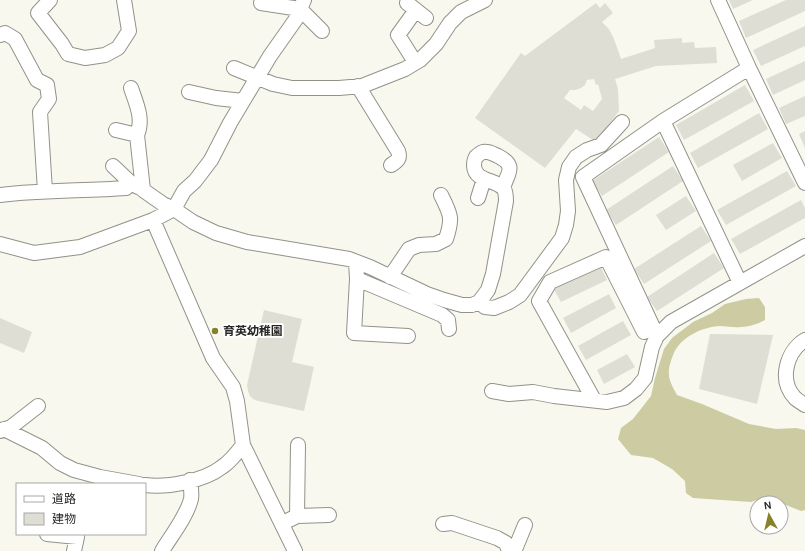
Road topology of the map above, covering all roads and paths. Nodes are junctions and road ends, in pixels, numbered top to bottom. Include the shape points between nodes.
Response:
1 (50, 0) edge
2 (124, 0) edge
3 (485, 0) edge
4 (718, 0) edge
5 (261, 3) dead end
6 (302, 5) edge
7 (416, 10) dead end
8 (322, 31) dead end
9 (0, 35) edge
10 (415, 62) junction
11 (234, 68) dead end
12 (749, 68) junction
13 (257, 79) junction
14 (358, 86) junction
15 (131, 88) dead end
16 (189, 92) dead end
17 (243, 101) junction
18 (663, 121) junction
19 (622, 122) dead end
20 (116, 130) dead end
21 (137, 135) junction
22 (391, 165) dead end
23 (113, 166) dead end
24 (484, 179) junction
25 (805, 183) edge
26 (137, 186) junction
27 (503, 188) junction
28 (45, 191) junction
29 (0, 196) edge
30 (441, 196) dead end
31 (478, 198) dead end
32 (174, 209) junction
33 (153, 220) junction
34 (0, 244) edge
35 (805, 246) edge
36 (356, 262) junction
37 (390, 276) junction
38 (357, 279) junction
39 (740, 283) junction
40 (479, 302) junction
41 (449, 329) dead end
42 (651, 334) junction
43 (408, 336) dead end
44 (805, 340) edge
45 (492, 391) dead end
46 (594, 400) junction
47 (805, 405) edge
48 (38, 406) dead end
49 (2, 430) edge
50 (243, 445) junction
51 (298, 445) dead end
52 (190, 480) junction
53 (133, 483) edge
54 (146, 485) edge
55 (329, 515) dead end
56 (297, 516) junction
57 (282, 523) junction
58 (444, 524) dead end
59 (525, 525) dead end
60 (57, 535) edge
61 (74, 551) edge
62 (162, 551) edge
63 (296, 551) edge
64 (509, 551) edge

1 - 2 street via 38,13 68,54 85,58 105,55 118,48 129,31
3 - 10 street via 461,12 436,44
4 - 12 street
5 - 6 street
6 - 8 street
6 - 13 street via 296,19
7 - 10 street via 398,35
9 - 28 street via 5,33 15,39 37,80 46,85 48,91 49,99 40,112
10 - 14 street
11 - 13 street
12 - 18 street
12 - 25 street
13 - 14 street via 292,88
13 - 17 street
14 - 22 street via 398,151 398,160
15 - 21 street via 140,119
16 - 17 street
17 - 32 street via 211,160 184,192
18 - 39 street
18 - 42 street via 583,177
19 - 40 street via 601,145 576,157 569,168 566,180 568,211 562,238 520,295 494,308 485,307
20 - 21 street
21 - 26 street
23 - 26 street
24 - 27 street
24 - 27 street via 474,170 474,162 476,156 481,153 492,153 508,163 510,168 510,175
24 - 31 street
26 - 28 street via 83,191
26 - 32 street
27 - 40 street via 506,201 493,274 488,290
28 - 29 street
30 - 37 street via 450,212 451,224 446,239 436,244 419,245 409,249
32 - 33 street
32 - 36 street via 193,222 228,237
33 - 34 street via 80,247 50,252 34,253
33 - 50 street via 212,358 233,387
35 - 39 street
36 - 37 street
36 - 38 street
37 - 40 street via 444,300 462,305
38 - 41 street via 442,315 448,320
38 - 43 street via 354,332
39 - 42 street
42 - 46 street via 652,347 645,378 636,389 624,398 607,402
42 - 46 street via 606,257 550,282 538,301
44 - 47 street via 790,354 786,365 786,378 791,393
45 - 46 street via 509,394 533,392
48 - 49 street via 11,427
49 - 53 street via 42,448 60,463 74,470 100,478
50 - 52 street via 221,468 209,475
50 - 57 street
51 - 56 street
52 - 54 street via 156,486
52 - 62 street via 191,498 188,508
55 - 56 street
56 - 57 street
57 - 63 street
58 - 64 street via 452,523 497,538 506,543
59 - 64 street via 516,547
60 - 61 street via 77,537

